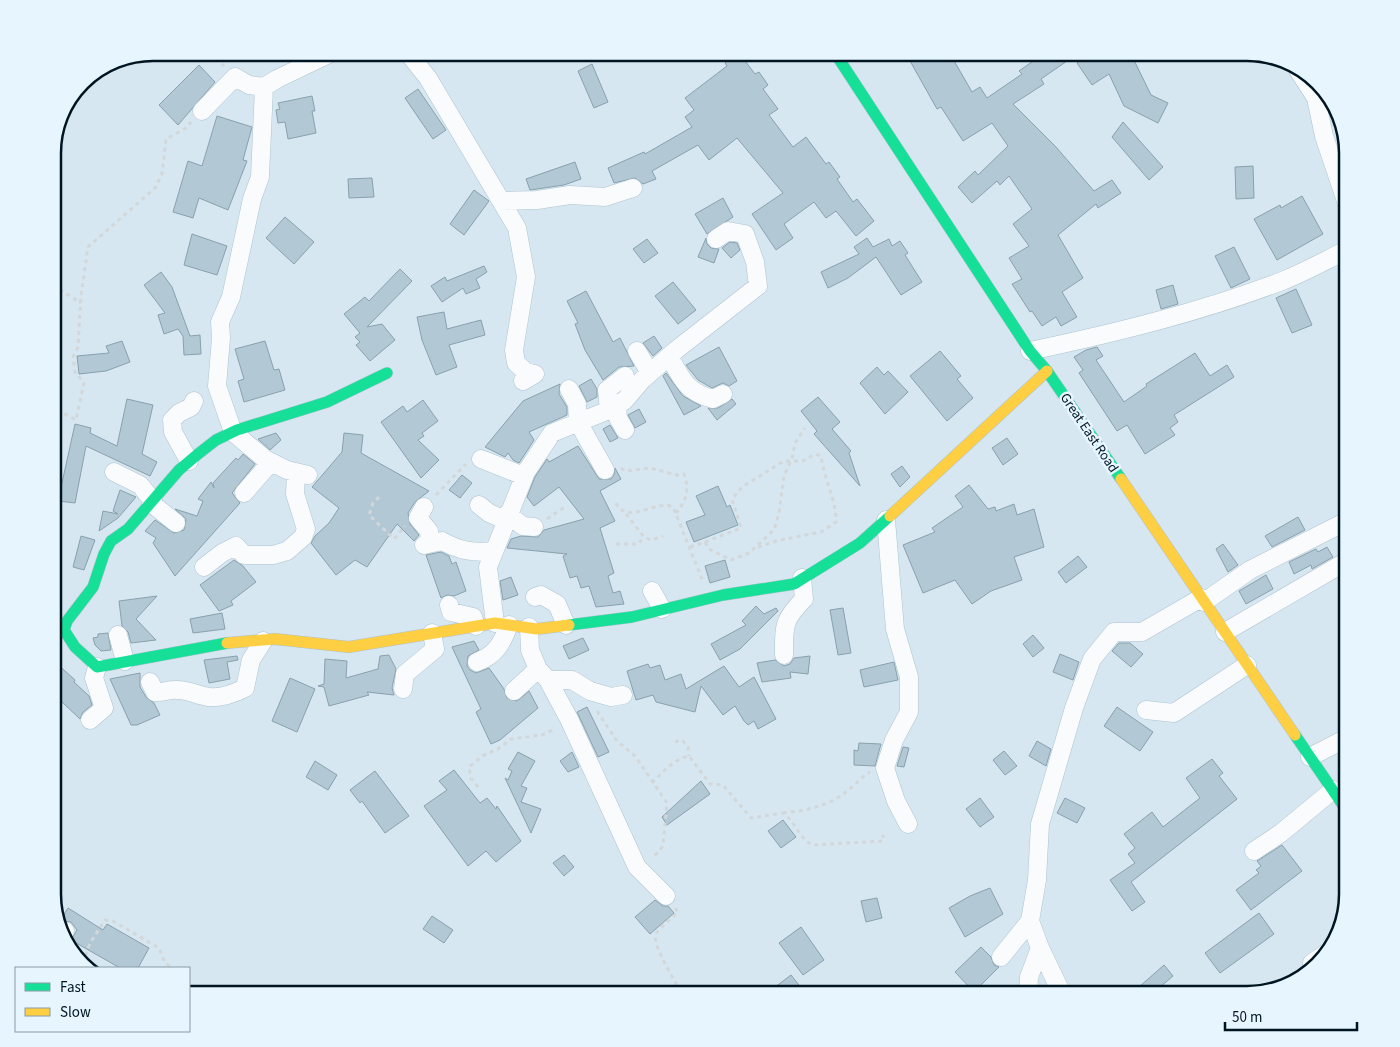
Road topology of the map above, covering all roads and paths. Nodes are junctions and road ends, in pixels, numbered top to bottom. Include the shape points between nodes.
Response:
1 (313, 61) edge
2 (415, 61) edge
3 (841, 61) edge
4 (1306, 83) edge
5 (264, 87) junction
6 (202, 111) joint
7 (1339, 178) edge
8 (633, 188) dead end
9 (502, 201) junction
10 (716, 239) dead end
11 (1339, 254) edge
12 (61, 290) edge
13 (81, 303) junction
14 (637, 351) dead end
15 (1030, 351) junction
16 (669, 356) junction
17 (1046, 371) junction
18 (387, 373) dead end
19 (650, 373) junction
20 (625, 376) dead end
21 (523, 381) dead end
22 (569, 389) dead end
23 (722, 394) dead end
24 (194, 401) dead end
25 (613, 407) junction
26 (61, 410) edge
27 (578, 422) junction
28 (805, 428) dead end
29 (625, 430) dead end
30 (233, 432) junction
31 (481, 459) joint
32 (189, 461) junction
33 (791, 461) junction
34 (271, 462) junction
35 (605, 470) joint
36 (114, 472) dead end
37 (524, 476) junction
38 (244, 493) dead end
39 (379, 497) dead end
40 (152, 502) junction
41 (616, 503) dead end
42 (479, 505) dead end
43 (421, 511) junction
44 (626, 513) junction
45 (676, 513) junction
46 (506, 517) junction
47 (886, 520) junction
48 (176, 523) dead end
49 (1339, 526) edge
50 (534, 527) dead end
51 (663, 536) dead end
52 (644, 537) junction
53 (704, 542) junction
54 (616, 544) dead end
55 (690, 547) junction
56 (753, 549) junction
57 (494, 551) junction
58 (1339, 566) edge
59 (204, 567) dead end
60 (802, 578) junction
61 (652, 591) dead end
62 (535, 597) dead end
63 (708, 598) junction
64 (1203, 600) junction
65 (449, 605) dead end
66 (662, 609) junction
67 (502, 624) junction
68 (566, 625) junction
69 (476, 626) junction
70 (528, 627) junction
71 (1225, 632) junction
72 (432, 633) junction
73 (118, 635) dead end
74 (263, 640) junction
75 (784, 655) dead end
76 (125, 661) junction
77 (478, 662) dead end
78 (1247, 665) junction
79 (97, 667) junction
80 (543, 675) junction
81 (150, 682) dead end
82 (403, 689) dead end
83 (514, 691) dead end
84 (590, 691) junction
85 (623, 694) dead end
86 (1146, 710) dead end
87 (568, 715) junction
88 (90, 720) dead end
89 (675, 742) dead end
90 (1339, 742) edge
91 (689, 756) junction
92 (1310, 757) junction
93 (885, 768) junction
94 (652, 783) junction
95 (478, 787) dead end
96 (1333, 790) junction
97 (1339, 798) edge
98 (783, 813) junction
99 (908, 824) dead end
100 (883, 835) dead end
101 (1254, 851) dead end
102 (637, 867) junction
103 (666, 896) joint
104 (1030, 921) junction
105 (1040, 948) junction
106 (86, 956) edge
107 (1001, 957) dead end
108 (170, 967) edge
109 (678, 986) edge
110 (1028, 986) edge
111 (1058, 986) edge

1 - 5 street
2 - 9 street
3 - 15 main road, Great East Road
4 - 7 street via 1316,98 1324,136
5 - 6 street via 235,77
5 - 30 street via 260,176 231,297 220,322 218,386
6 - 13 path via 186,128 166,139 162,174 155,188 88,247
8 - 9 street via 605,197 570,195
9 - 21 street via 517,228 526,277 514,350 516,363 526,372 536,374
10 - 16 street via 728,231 745,234 758,286
11 - 15 street via 1284,280 1203,308
12 - 13 path
13 - 26 path via 78,347 73,356 75,372 84,384 76,420
14 - 19 street
15 - 17 main road, Great East Road
16 - 19 street
16 - 23 street via 687,387 697,395 713,399
17 - 47 main road
17 - 64 main road, Great East Road
18 - 30 main road via 327,402
19 - 25 street via 625,400
20 - 25 street via 607,390
22 - 27 street via 577,404
24 - 32 street via 191,407 172,420 172,432
25 - 27 street
25 - 29 street
27 - 35 street
27 - 37 street via 552,433
28 - 33 path via 795,443
30 - 32 main road via 216,440
30 - 34 street
31 - 37 street
31 - 43 path via 466,463
32 - 40 main road
33 - 53 path via 784,461 742,487 732,499 741,528
33 - 56 path via 784,476 780,513 774,530
33 - 56 path via 803,461 816,454 820,456 834,498 836,522 821,532
34 - 38 street
34 - 59 street via 302,473 295,494 306,528 303,537 287,551 273,555 244,555 236,546
35 - 45 path via 617,464 625,471 650,468 684,474 689,485 684,503
36 - 40 street via 140,485
37 - 46 street
39 - 43 path via 369,515 394,539
40 - 48 street
40 - 79 main road via 112,542 104,554 93,588 67,620 64,630 75,647
41 - 44 path
42 - 46 street via 489,513
43 - 57 street via 418,518 429,531 427,544 442,541 472,553
44 - 45 path via 664,503 673,507
44 - 52 path
45 - 55 path
46 - 50 street via 522,526
46 - 57 street
47 - 60 main road via 860,544
47 - 93 street via 895,628 909,677 909,712 894,740
49 - 64 street via 1250,570
51 - 52 path via 650,540
52 - 54 path via 638,544
53 - 55 path
53 - 56 path via 709,549 730,560
55 - 63 path
57 - 67 street via 488,567
58 - 71 street
60 - 63 main road via 794,584
60 - 75 street via 804,599 789,615 784,630
61 - 66 street
62 - 68 street via 541,595 557,604
63 - 66 main road
64 - 71 main road, Great East Road
64 - 104 street via 1142,632 1114,632 1092,659 1040,824 1037,880
65 - 69 street via 451,612 473,617
66 - 68 main road via 632,617
67 - 69 main road
67 - 70 main road
67 - 77 street via 501,645 488,658
68 - 70 main road
69 - 72 main road
70 - 80 street via 530,650
71 - 78 main road, Great East Road
72 - 74 main road via 350,647
72 - 82 street via 435,649 405,674
73 - 76 street
74 - 76 main road via 212,644
74 - 81 street via 251,660 244,688 233,694 205,697 190,690 175,689 161,693 155,692
76 - 79 main road
78 - 86 street via 1174,713
78 - 92 main road, Great East Road
79 - 88 street via 94,678 104,708
80 - 83 street
80 - 84 street via 572,680
80 - 87 street
84 - 85 street via 611,697
84 - 94 path via 598,713 617,741 635,756
87 - 95 path via 553,731 511,739 484,755 469,767 471,778
87 - 102 street
89 - 91 path via 682,740 688,747
90 - 92 street
91 - 94 path via 681,757
91 - 98 path via 710,784 723,785 752,818
92 - 96 main road, Great East Road
93 - 98 path via 860,778 845,793 825,803
93 - 99 street
94 - 102 path via 667,803 663,846 656,856
96 - 97 main road, Great East Road
96 - 101 street
98 - 100 path via 792,820 802,840 812,845 883,841
102 - 103 street
103 - 109 path via 678,912 656,934 655,944
104 - 105 street
104 - 107 street
105 - 110 street
105 - 111 street
106 - 108 path via 105,920 113,921 159,948 164,963

